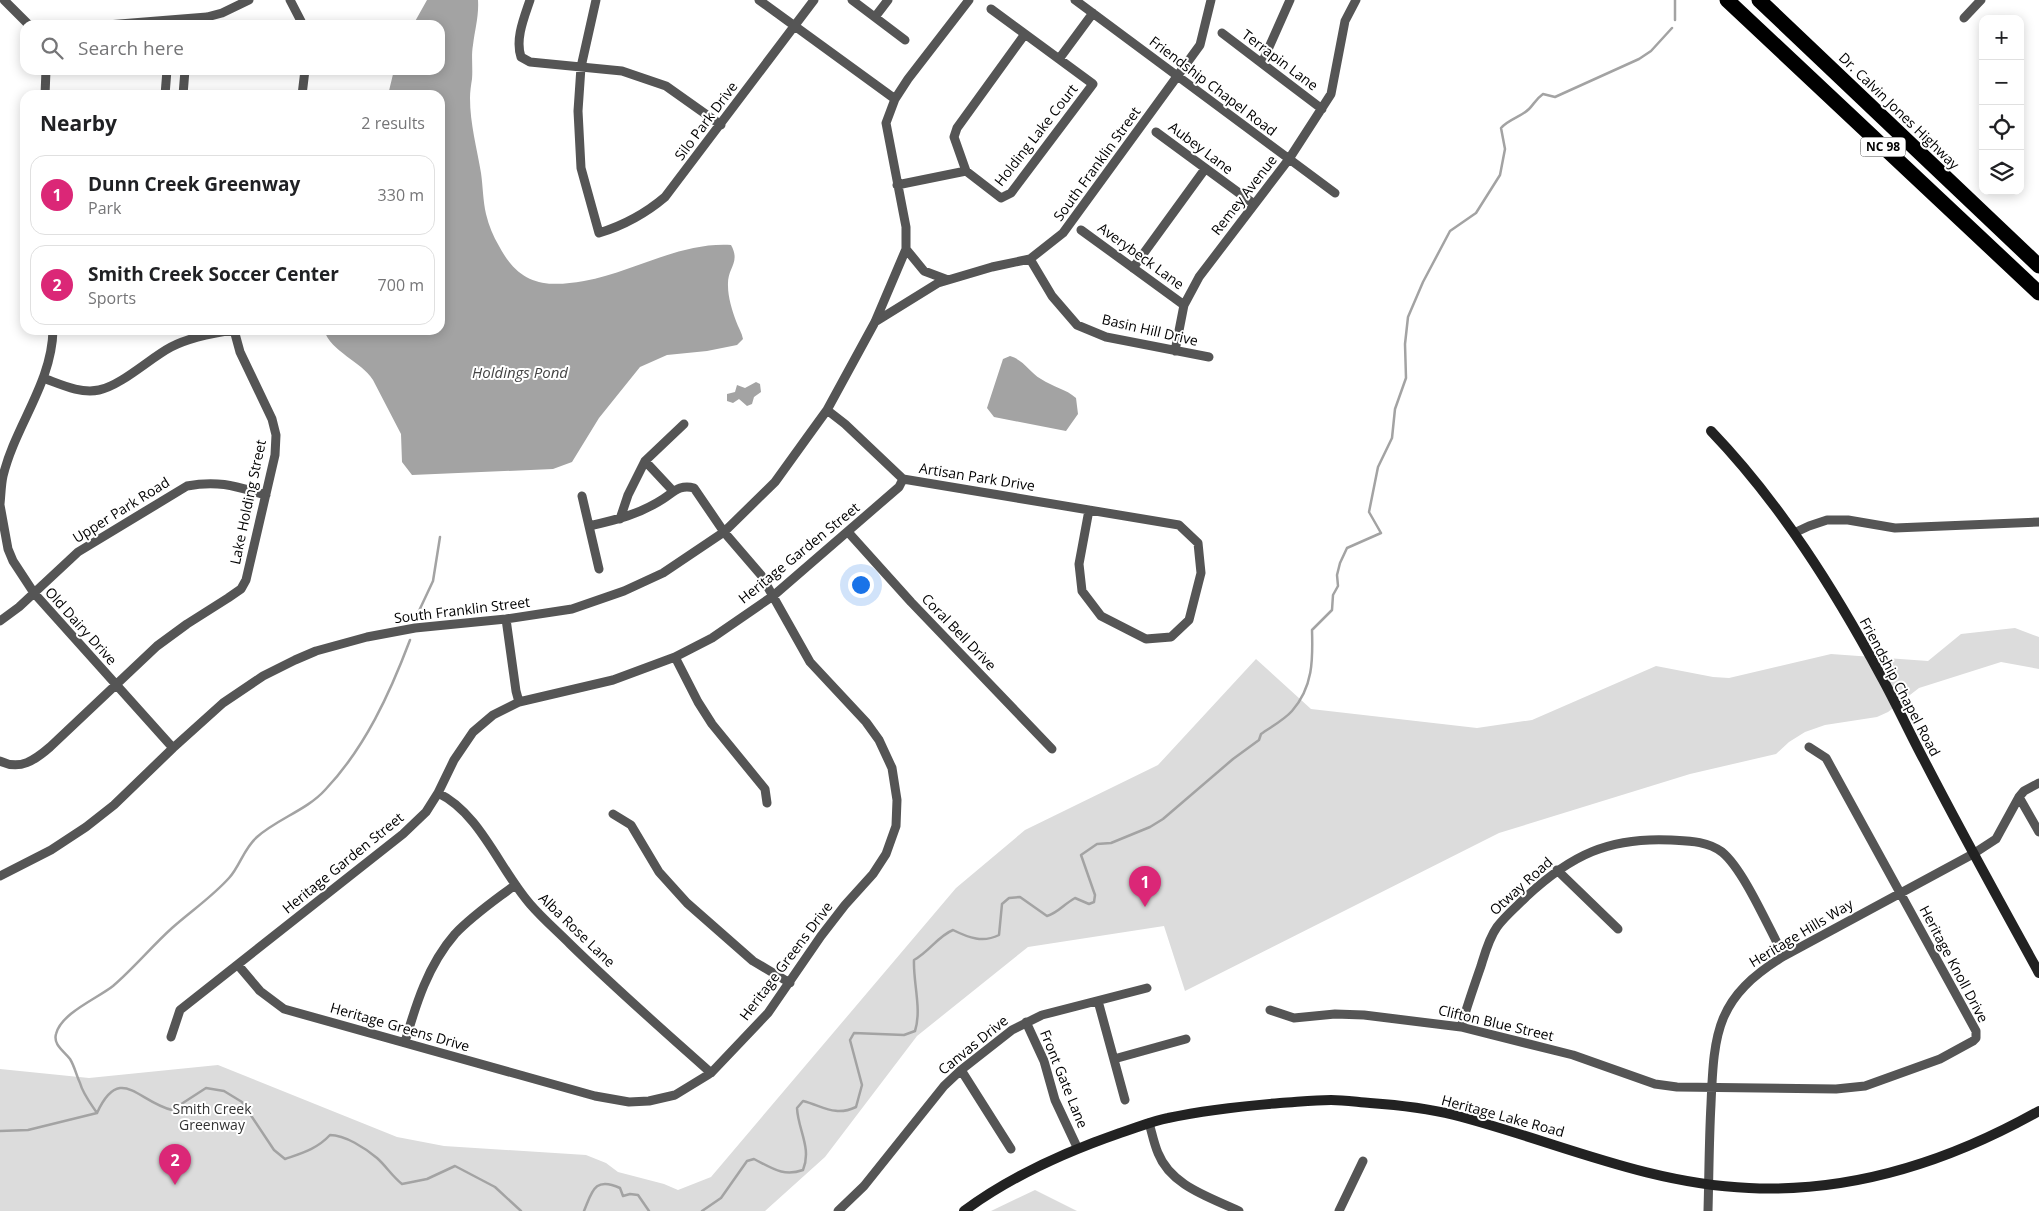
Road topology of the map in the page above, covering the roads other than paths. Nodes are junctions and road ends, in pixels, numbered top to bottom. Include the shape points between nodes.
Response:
1 (4, 0) edge
2 (249, 0) edge
3 (290, 0) edge
4 (530, 0) edge
5 (596, 0) edge
6 (759, 0) edge
7 (814, 0) edge
8 (852, 0) edge
9 (888, 0) edge
10 (969, 0) edge
11 (1075, 0) edge
12 (1211, 0) edge
13 (1290, 0) edge
14 (1356, 0) edge
15 (1727, 0) edge
16 (1759, 0) edge
17 (1981, 0) edge
18 (225, 1) edge
19 (230, 10) junction
20 (991, 10) dead end
21 (1093, 14) junction
22 (875, 17) junction
23 (1964, 18) dead end
24 (23, 20) edge
25 (196, 20) edge
26 (300, 20) edge
27 (794, 26) junction
28 (1222, 33) dead end
29 (1025, 34) junction
30 (905, 40) dead end
31 (1059, 59) junction
32 (1262, 64) junction
33 (581, 67) junction
34 (46, 75) edge
35 (166, 75) edge
36 (185, 75) edge
37 (304, 75) edge
38 (1178, 77) junction
39 (45, 90) edge
40 (165, 90) edge
41 (183, 90) edge
42 (303, 90) edge
43 (894, 99) junction
44 (1322, 109) junction
45 (720, 124) junction
46 (1156, 132) dead end
47 (1289, 159) junction
48 (1205, 169) junction
49 (966, 171) junction
50 (897, 185) junction
51 (1335, 193) dead end
52 (1254, 204) junction
53 (1081, 230) dead end
54 (906, 249) junction
55 (1030, 259) junction
56 (2039, 266) edge
57 (1133, 268) junction
58 (948, 280) junction
59 (2039, 293) edge
60 (1184, 305) junction
61 (875, 322) junction
62 (53, 335) edge
63 (209, 335) edge
64 (235, 335) edge
65 (1175, 351) junction
66 (1209, 357) dead end
67 (44, 378) junction
68 (827, 410) junction
69 (684, 424) dead end
70 (1711, 431) dead end
71 (645, 461) junction
72 (903, 479) junction
73 (674, 491) junction
74 (266, 495) junction
75 (582, 496) dead end
76 (0, 504) edge
77 (1089, 510) junction
78 (620, 519) junction
79 (2039, 522) edge
80 (589, 526) junction
81 (724, 532) junction
82 (848, 532) junction
83 (1794, 533) junction
84 (599, 569) dead end
85 (34, 593) junction
86 (772, 596) junction
87 (506, 619) junction
88 (0, 621) edge
89 (675, 657) junction
90 (115, 685) junction
91 (519, 702) junction
92 (1809, 747) dead end
93 (172, 748) junction
94 (1052, 748) dead end
95 (0, 761) edge
96 (2039, 783) edge
97 (438, 793) junction
98 (2019, 797) junction
99 (767, 804) dead end
100 (613, 814) dead end
101 (2039, 832) edge
102 (1973, 854) junction
103 (1557, 870) junction
104 (0, 876) edge
105 (515, 886) junction
106 (1900, 892) junction
107 (1618, 929) dead end
108 (1784, 956) junction
109 (238, 965) junction
110 (2039, 973) edge
111 (790, 984) junction
112 (1147, 988) dead end
113 (1098, 1001) junction
114 (1270, 1010) dead end
115 (1026, 1022) junction
116 (1461, 1027) junction
117 (171, 1037) dead end
118 (1186, 1039) dead end
119 (405, 1042) junction
120 (1114, 1059) junction
121 (962, 1070) junction
122 (711, 1074) junction
123 (1712, 1088) junction
124 (1125, 1100) dead end
125 (2039, 1111) edge
126 (1148, 1123) junction
127 (1077, 1147) junction
128 (1011, 1148) dead end
129 (1363, 1160) dead end
130 (1709, 1185) junction
131 (838, 1211) edge
132 (964, 1211) edge
133 (1239, 1211) edge
134 (1339, 1211) edge
135 (1708, 1211) edge

1 - 24 street
2 - 19 street
3 - 26 street
4 - 33 street via 521,28 518,48 521,57 530,62
5 - 33 street
6 - 27 street
7 - 27 street, Silo Park Drive
8 - 22 street
9 - 22 street
10 - 43 street, South Franklin Street
11 - 21 street, Friendship Chapel Road
12 - 38 street, South Franklin Street via 1200,45
13 - 32 street
14 - 44 street, Remey Avenue via 1345,21 1331,94
15 - 59 highway, NC 98
16 - 56 highway, Dr. Calvin Jones Highway / NC 98
17 - 23 street
18 - 19 street
19 - 25 street
20 - 29 street, Holding Lake Court
21 - 31 street
21 - 38 street, Friendship Chapel Road
22 - 30 street
27 - 43 street
27 - 45 street, Silo Park Drive
28 - 32 street, Terrapin Lane
29 - 31 street, Holding Lake Court
29 - 49 street via 957,128 954,137
31 - 49 street, Holding Lake Court via 1093,84 1011,193 1001,198
32 - 44 street, Terrapin Lane
33 - 45 street via 622,71 666,86
33 - 45 street, Silo Park Drive via 578,111 581,168 599,233 631,221 665,197
34 - 39 street
35 - 40 street
36 - 41 street
37 - 42 street
38 - 47 street, Friendship Chapel Road
38 - 55 street, South Franklin Street via 1063,233
43 - 50 street, South Franklin Street via 886,123
44 - 47 street, Remey Avenue
46 - 48 street, Aubey Lane
47 - 51 street, Friendship Chapel Road
47 - 52 street, Remey Avenue
48 - 52 street, Aubey Lane
48 - 57 street
49 - 50 street
50 - 54 street, South Franklin Street via 906,227
52 - 60 street, Remey Avenue via 1199,277
53 - 57 street, Averybeck Lane
54 - 58 street via 924,271
54 - 61 street, South Franklin Street
55 - 58 street, South Franklin Street
55 - 65 street, Basin Hill Drive via 1052,296 1077,325 1106,337
57 - 60 street, Averybeck Lane
58 - 61 street, South Franklin Street
60 - 65 street, Remey Avenue
61 - 68 street, South Franklin Street
62 - 67 street, Old Dairy Drive via 53,348
63 - 67 street via 172,346 100,390 80,390
64 - 74 street, Lake Holding Street via 276,435
65 - 66 street, Basin Hill Drive
67 - 76 street, Old Dairy Drive via 14,445 3,477
68 - 72 street, Artisan Park Drive
68 - 81 street, South Franklin Street via 775,482
69 - 71 street
70 - 83 main road, Friendship Chapel Road via 1766,494
71 - 73 street
71 - 78 street
72 - 77 street, Artisan Park Drive
72 - 82 street, Heritage Garden Street via 900,488
73 - 78 street via 644,511
73 - 81 street, Heritage Greens Drive via 686,486 694,488
74 - 85 street, Upper Park Road via 207,482 187,486 86,546
74 - 90 street, Lake Holding Street via 250,567 240,589 159,644
75 - 80 street
76 - 85 street, Old Dairy Drive via 8,549
77 - 77 street, Artisan Park Drive via 1179,525 1198,543 1201,573 1190,620 1171,638 1146,639 1101,616 1082,591 1079,564
78 - 80 street
79 - 83 street via 1894,528 1827,520
80 - 84 street
81 - 86 street, Heritage Greens Drive via 761,575
81 - 87 street, South Franklin Street via 664,573 624,591 572,609
82 - 86 street, Heritage Garden Street
82 - 94 street, Coral Bell Drive
83 - 102 main road, Friendship Chapel Road via 1882,677
85 - 88 street, Upper Park Road
85 - 90 street, Old Dairy Drive
86 - 89 street, Heritage Garden Street via 712,638
86 - 111 street, Heritage Greens Drive via 810,662 880,740 892,768 898,800 896,826 882,861 821,936
87 - 91 street
87 - 93 street, South Franklin Street via 415,628 316,651 263,676 223,703
89 - 91 street, Heritage Garden Street via 613,680
89 - 99 street via 712,724 764,789
90 - 93 street, Old Dairy Drive
90 - 95 street, Lake Holding Street via 33,761 19,764
91 - 97 street, Heritage Garden Street via 493,715 473,732 454,760
92 - 106 street, Heritage Knoll Drive via 1826,758
93 - 104 street, South Franklin Street via 114,805 86,827 51,850
96 - 98 street
97 - 105 street, Alba Rose Lane via 462,811
97 - 109 street, Heritage Garden Street via 426,812 403,834
98 - 101 street
98 - 102 street, Heritage Hills Way via 1996,839
100 - 111 street via 631,825 659,872 687,903 753,961
102 - 106 street, Heritage Hills Way
102 - 110 main road, Friendship Chapel Road
103 - 107 street
103 - 108 street, Otway Road via 1596,849 1628,841 1660,839 1708,844 1732,862
103 - 116 street, Otway Road via 1505,917 1493,933
105 - 119 street via 455,935 436,962 417,1002
105 - 122 street, Alba Rose Lane via 530,905 589,962
106 - 108 street, Heritage Hills Way
106 - 123 street, Heritage Knoll Drive via 1973,1025 1976,1038 1940,1059 1865,1086 1836,1089
108 - 123 street, Heritage Hills Way via 1749,980 1730,1005 1715,1042
109 - 117 street, Heritage Garden Street via 180,1010
109 - 119 street, Heritage Greens Drive via 260,991 284,1009
111 - 122 street, Heritage Greens Drive via 768,1013
112 - 113 street, Canvas Drive
113 - 115 street, Canvas Drive
113 - 120 street
114 - 116 street, Clifton Blue Street via 1294,1018 1364,1015
115 - 121 street, Canvas Drive
115 - 127 street, Front Gate Lane via 1044,1061 1055,1100
116 - 123 street, Clifton Blue Street via 1573,1055 1655,1084
118 - 120 street
119 - 122 street, Heritage Greens Drive via 595,1096 629,1102 676,1095
120 - 124 street
121 - 128 street
121 - 131 street, Canvas Drive via 944,1086 864,1186
123 - 130 street, Heritage Hills Way
125 - 130 main road, Heritage Lake Road via 1964,1149 1878,1177 1781,1189
126 - 127 main road, Heritage Lake Road
126 - 130 main road, Heritage Lake Road via 1236,1106 1333,1100 1398,1106 1451,1114 1655,1176
126 - 133 street via 1158,1154 1171,1174 1185,1185
127 - 132 main road, Heritage Lake Road via 1023,1174
129 - 134 street
130 - 135 street, Heritage Hills Way

